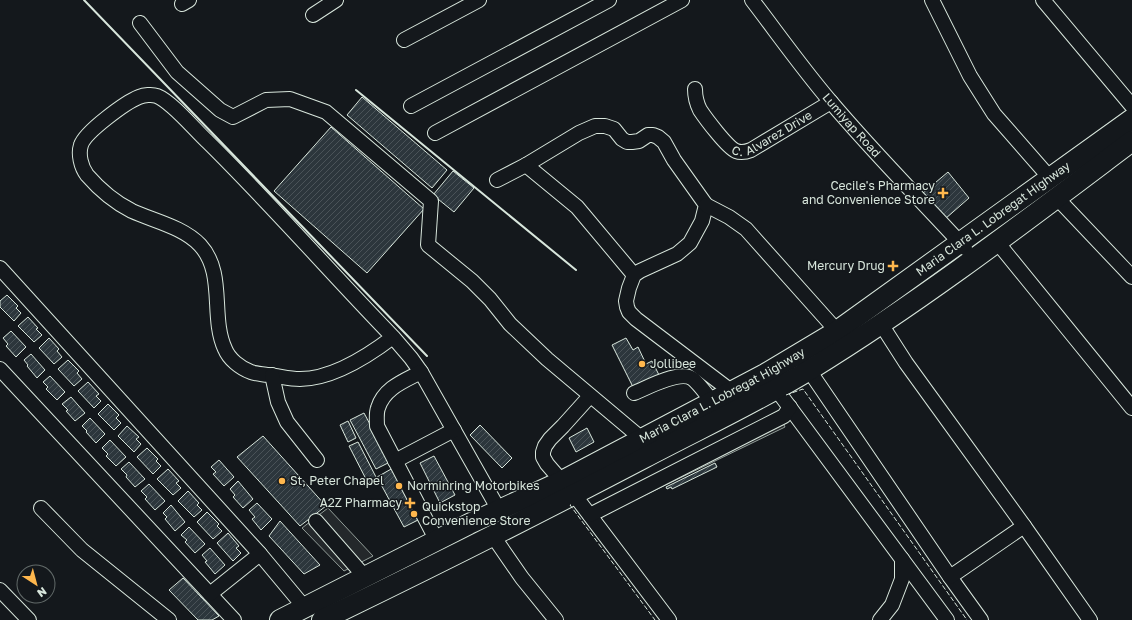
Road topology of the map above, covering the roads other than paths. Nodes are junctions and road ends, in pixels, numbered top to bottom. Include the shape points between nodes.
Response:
1 (336, 0) edge
2 (479, 0) edge
3 (609, 0) edge
4 (682, 0) edge
5 (752, 0) edge
6 (932, 0) edge
7 (1043, 0) edge
8 (312, 15) dead end
9 (140, 22) dead end
10 (404, 40) dead end
11 (695, 89) dead end
12 (831, 102) junction
13 (411, 106) dead end
14 (1132, 106) edge
15 (1132, 119) edge
16 (435, 132) dead end
17 (1132, 141) edge
18 (526, 165) junction
19 (1050, 178) junction
20 (497, 180) dead end
21 (1057, 198) junction
22 (706, 205) junction
23 (960, 242) junction
24 (997, 242) junction
25 (975, 259) junction
26 (0, 268) edge
27 (634, 275) junction
28 (1132, 277) edge
29 (881, 324) junction
30 (837, 331) junction
31 (392, 337) junction
32 (803, 362) junction
33 (0, 369) edge
34 (421, 372) junction
35 (272, 376) junction
36 (770, 381) junction
37 (731, 391) junction
38 (634, 393) dead end
39 (590, 396) junction
40 (712, 401) junction
41 (790, 407) junction
42 (1132, 408) edge
43 (454, 430) junction
44 (640, 438) junction
45 (317, 460) dead end
46 (395, 461) junction
47 (568, 488) junction
48 (41, 508) dead end
49 (499, 510) junction
50 (590, 515) junction
51 (316, 521) dead end
52 (1024, 526) junction
53 (493, 536) junction
54 (437, 540) junction
55 (260, 554) junction
56 (902, 559) junction
57 (365, 577) junction
58 (950, 577) junction
59 (0, 590) edge
60 (210, 594) junction
61 (311, 614) edge
62 (29, 620) edge
63 (169, 620) edge
64 (234, 620) edge
65 (280, 620) edge
66 (322, 620) edge
67 (556, 620) edge
68 (669, 620) edge
69 (880, 620) edge
70 (947, 620) edge
71 (981, 620) edge
72 (1090, 620) edge

1 - 8 street
2 - 10 street
3 - 13 street
4 - 16 street
5 - 12 street, Lumiyap Road
6 - 19 street via 970,76 994,114
7 - 14 street
9 - 39 street via 177,72 220,110 233,117 266,100 290,99 326,112 431,202 428,246 472,282 526,340
11 - 12 street, C. Alvarez Drive via 700,110 736,152 751,150
12 - 23 street, Lumiyap Road
15 - 19 highway, Maria Clara L. Lobregat Highway
17 - 21 highway, Maria Clara L. Lobregat Highway
18 - 20 street
18 - 22 street via 595,126 610,127 627,142 639,141 653,135 664,142
18 - 27 street via 577,207
19 - 23 highway, Maria Clara L. Lobregat Highway
21 - 24 highway, Maria Clara L. Lobregat Highway
21 - 28 street
22 - 27 street via 702,221 690,243 677,254
22 - 30 street via 730,216 746,229
23 - 25 street, Lumiyap Road
23 - 30 highway, Maria Clara L. Lobregat Highway
24 - 25 highway, Maria Clara L. Lobregat Highway
24 - 42 street
25 - 29 highway, Maria Clara L. Lobregat Highway
26 - 55 street
27 - 37 street via 626,301 629,312
29 - 32 highway, Maria Clara L. Lobregat Highway
29 - 52 street via 906,363
30 - 32 highway, Maria Clara L. Lobregat Highway
31 - 34 street
31 - 35 street via 366,356 317,377 299,379
31 - 35 street via 227,161 170,105 156,96 138,97 92,129 81,143 79,155 85,172 104,194 131,210 188,236 200,245 210,260 216,288 220,333 225,350 236,363 252,373
32 - 36 highway, Maria Clara L. Lobregat Highway
32 - 58 street
33 - 60 street
34 - 43 street
34 - 46 street via 396,385 382,398 378,409 377,426
35 - 45 street via 278,402 287,422
36 - 37 highway, Maria Clara L. Lobregat Highway
36 - 41 street
36 - 47 highway, Maria Clara L. Lobregat Highway
37 - 40 highway, Maria Clara L. Lobregat Highway
38 - 40 street via 678,376 692,379
39 - 44 street
39 - 47 street via 550,439 543,452 547,464
40 - 44 highway, Maria Clara L. Lobregat Highway
41 - 50 street via 784,416
41 - 56 street
43 - 46 street
43 - 49 street
44 - 47 highway, Maria Clara L. Lobregat Highway
46 - 54 street
47 - 49 highway, Maria Clara L. Lobregat Highway
47 - 50 street
47 - 53 highway, Maria Clara L. Lobregat Highway
48 - 63 street via 82,550
49 - 54 highway, Maria Clara L. Lobregat Highway
50 - 68 street
51 - 57 street
52 - 58 street
52 - 72 street
53 - 66 highway, Maria Clara L. Lobregat Highway
53 - 67 street
54 - 57 highway, Maria Clara L. Lobregat Highway
55 - 60 street
55 - 61 street
56 - 69 street via 902,579 892,605
56 - 70 street
57 - 61 highway, Maria Clara L. Lobregat Highway
58 - 71 street
59 - 62 street
60 - 64 street
61 - 65 highway, Maria Clara L. Lobregat Highway

